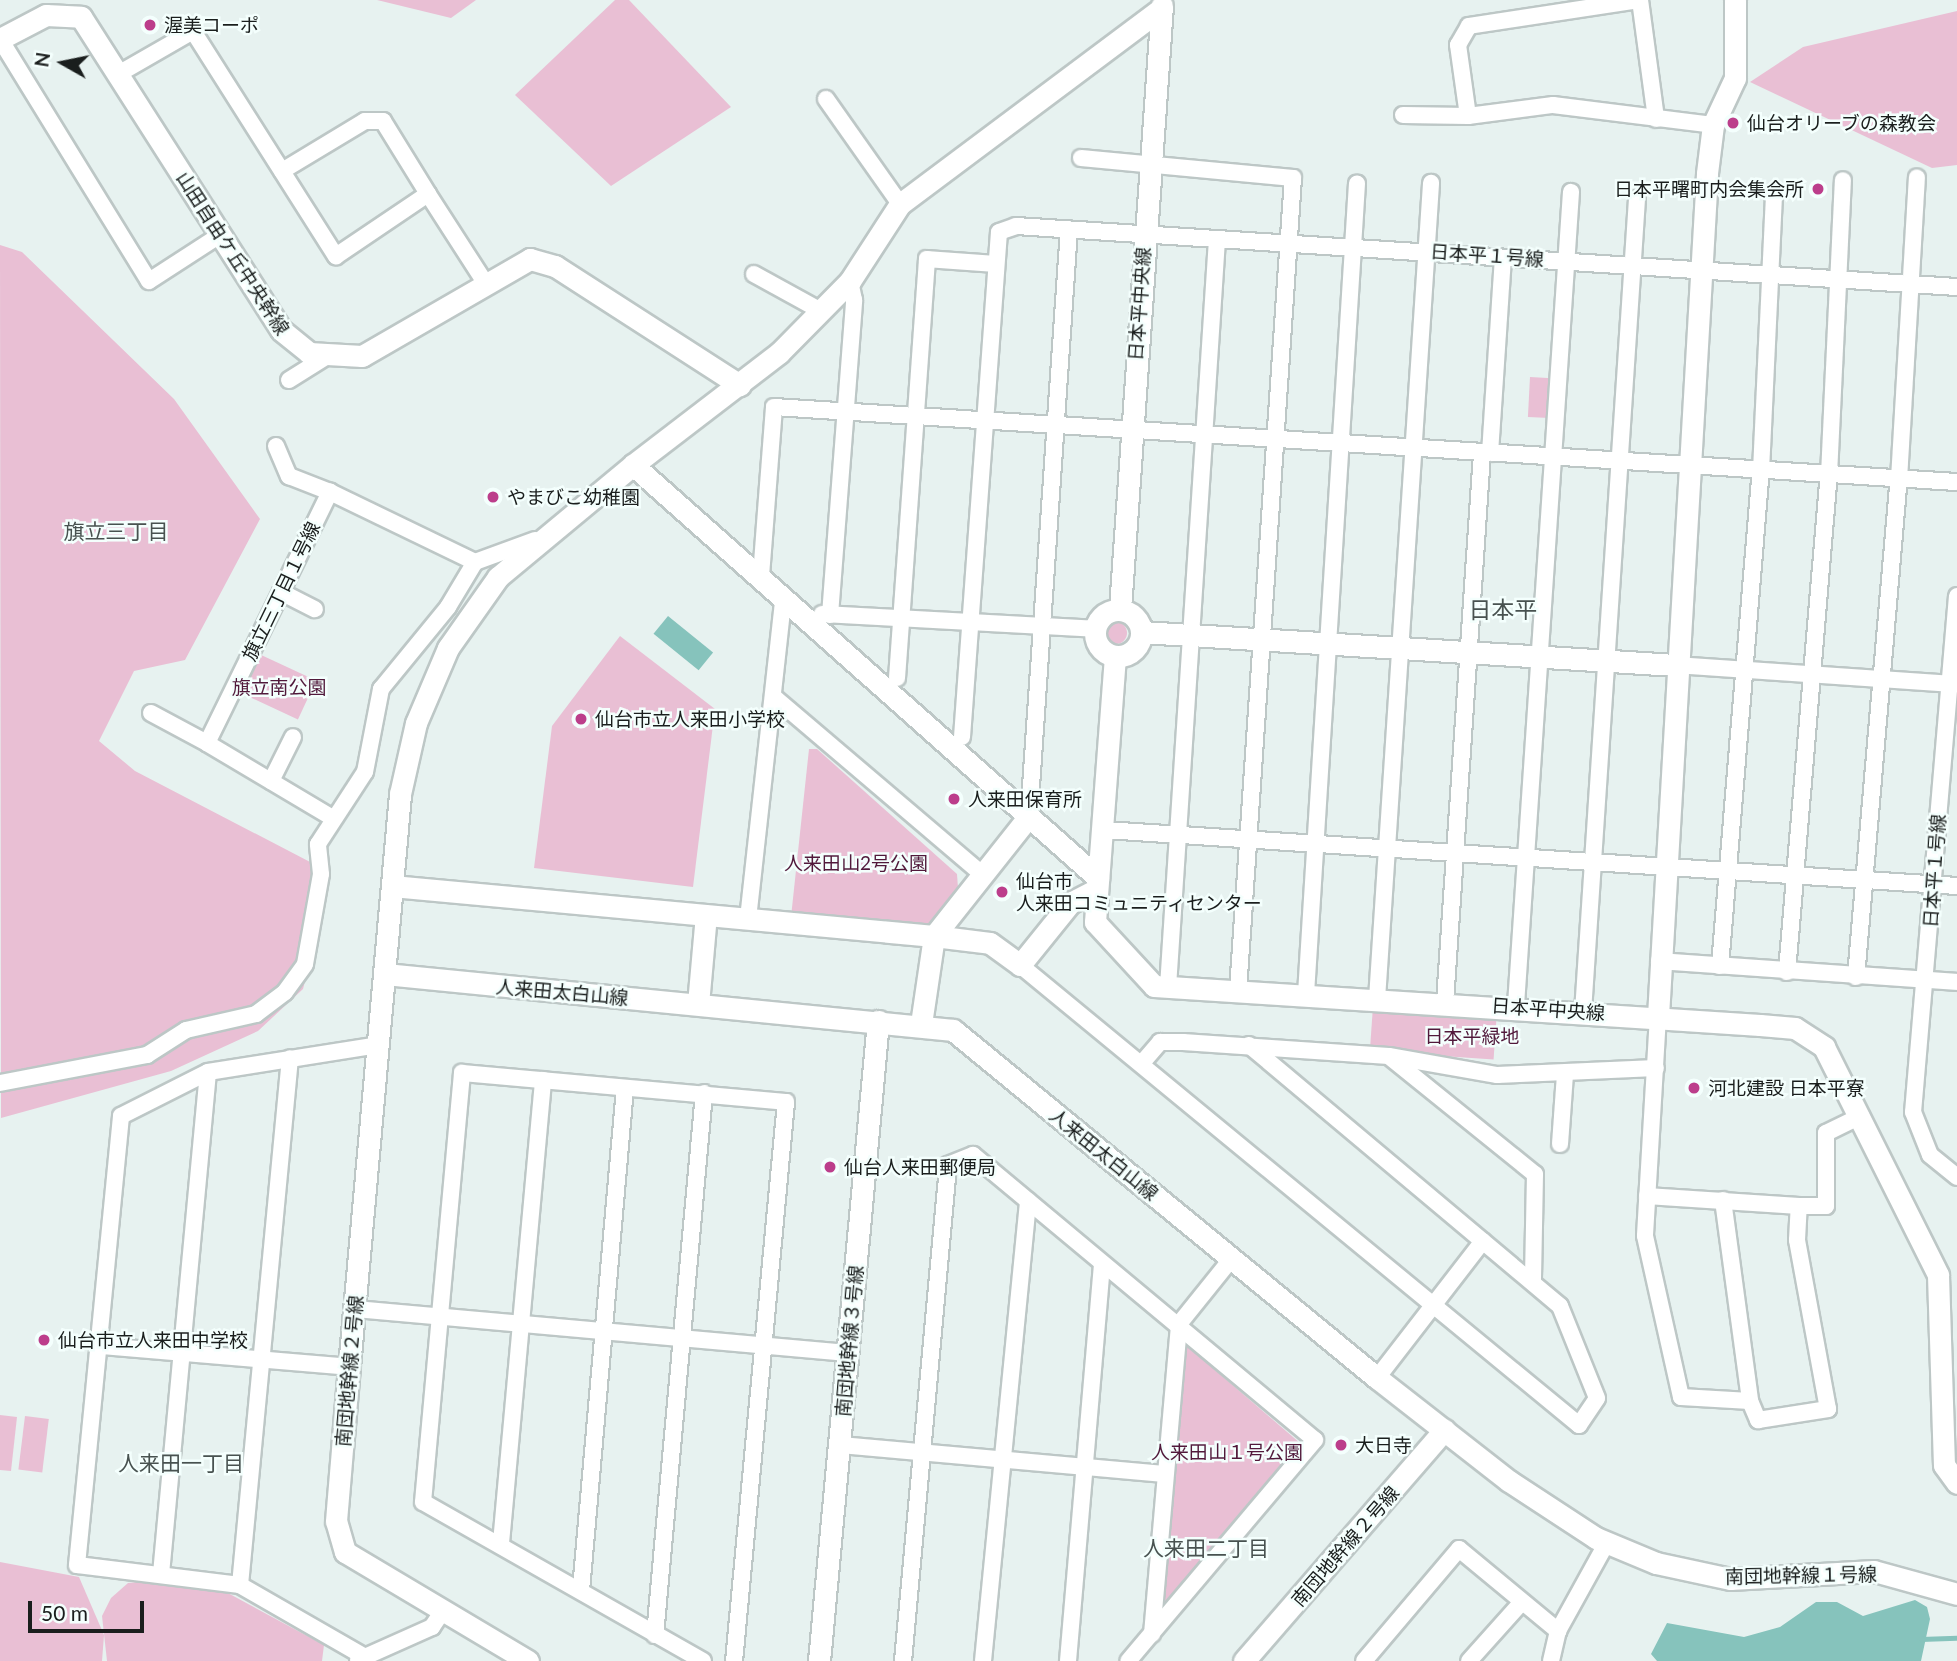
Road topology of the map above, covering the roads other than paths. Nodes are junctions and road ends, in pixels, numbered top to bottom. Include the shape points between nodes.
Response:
1 (1639, 0) edge
2 (1735, 0) edge
3 (1161, 6) edge
4 (0, 39) edge
5 (120, 73) junction
6 (826, 99) dead end
7 (1402, 115) dead end
8 (1468, 116) junction
9 (1656, 119) junction
10 (1713, 125) junction
11 (1081, 158) dead end
12 (1150, 165) junction
13 (282, 171) junction
14 (1917, 177) dead end
15 (1843, 180) dead end
16 (1432, 183) dead end
17 (1357, 184) dead end
18 (1571, 192) dead end
19 (428, 194) junction
20 (1637, 199) dead end
21 (1774, 199) dead end
22 (900, 204) junction
23 (1069, 229) junction
24 (1144, 235) junction
25 (217, 237) junction
26 (1217, 240) junction
27 (1287, 243) junction
28 (1354, 246) junction
29 (1425, 251) junction
30 (1503, 258) junction
31 (1566, 260) junction
32 (995, 264) junction
33 (1632, 267) junction
34 (1702, 270) junction
35 (754, 274) dead end
36 (1772, 274) junction
37 (1839, 279) junction
38 (484, 281) junction
39 (850, 281) junction
40 (1912, 284) junction
41 (1957, 287) edge
42 (821, 311) junction
43 (324, 358) junction
44 (289, 380) dead end
45 (740, 385) junction
46 (845, 411) junction
47 (916, 416) junction
48 (985, 421) junction
49 (1056, 426) junction
50 (1130, 430) junction
51 (1206, 435) junction
52 (1272, 438) junction
53 (1340, 442) junction
54 (276, 446) dead end
55 (1411, 448) junction
56 (1486, 453) junction
57 (1553, 457) junction
58 (1620, 461) junction
59 (633, 465) junction
60 (1689, 465) junction
61 (1761, 471) junction
62 (1829, 475) junction
63 (1899, 479) junction
64 (1957, 482) edge
65 (330, 492) junction
66 (535, 540) junction
67 (475, 562) junction
68 (761, 576) junction
69 (281, 593) junction
70 (1957, 596) edge
71 (790, 606) junction
72 (315, 609) dead end
73 (1119, 609) junction
74 (830, 615) junction
75 (903, 620) junction
76 (970, 623) junction
77 (1043, 626) junction
78 (1096, 629) junction
79 (1142, 632) junction
80 (1193, 636) junction
81 (1261, 641) junction
82 (1330, 645) junction
83 (1399, 647) junction
84 (1471, 653) junction
85 (1115, 656) junction
86 (1536, 656) junction
87 (1606, 661) junction
88 (1676, 665) junction
89 (1743, 667) junction
90 (1812, 674) junction
91 (897, 678) dead end
92 (1881, 678) junction
93 (1953, 684) edge
94 (774, 697) junction
95 (151, 713) dead end
96 (293, 737) dead end
97 (962, 737) dead end
98 (207, 743) junction
99 (271, 781) junction
100 (1030, 816) junction
101 (331, 817) junction
102 (1105, 830) junction
103 (1182, 834) junction
104 (1251, 837) junction
105 (1319, 840) junction
106 (1385, 845) junction
107 (1457, 850) junction
108 (1526, 853) junction
109 (1593, 857) junction
110 (1664, 863) junction
111 (1728, 869) junction
112 (1796, 873) junction
113 (982, 874) junction
114 (1864, 879) junction
115 (1933, 883) junction
116 (1095, 885) junction
117 (392, 886) junction
118 (1957, 886) edge
119 (706, 915) junction
120 (748, 919) junction
121 (934, 936) junction
122 (1659, 961) junction
123 (1020, 965) junction
124 (1720, 966) junction
125 (1787, 972) junction
126 (385, 974) junction
127 (1856, 977) junction
128 (1927, 980) junction
129 (1957, 982) edge
130 (1168, 987) junction
131 (1238, 990) junction
132 (1306, 994) junction
133 (1377, 999) junction
134 (1445, 1002) junction
135 (698, 1004) junction
136 (1516, 1005) junction
137 (1583, 1012) junction
138 (1658, 1016) junction
139 (878, 1021) junction
140 (921, 1024) junction
141 (378, 1045) junction
142 (1249, 1045) junction
143 (1389, 1056) junction
144 (290, 1058) junction
145 (1142, 1063) junction
146 (1656, 1068) junction
147 (208, 1072) junction
148 (1564, 1075) junction
149 (543, 1080) junction
150 (0, 1083) edge
151 (625, 1087) junction
152 (704, 1093) junction
153 (1861, 1116) junction
154 (1560, 1144) dead end
155 (1957, 1177) edge
156 (1647, 1196) junction
157 (1723, 1200) junction
158 (1028, 1201) junction
159 (1799, 1206) junction
160 (1483, 1241) junction
161 (1232, 1258) junction
162 (1102, 1266) junction
163 (1533, 1281) junction
164 (1433, 1305) junction
165 (355, 1309) junction
166 (441, 1317) junction
167 (521, 1324) junction
168 (1179, 1324) junction
169 (604, 1331) junction
170 (682, 1338) junction
171 (762, 1345) junction
172 (101, 1346) junction
173 (181, 1353) junction
174 (848, 1353) junction
175 (261, 1361) junction
176 (349, 1367) junction
177 (1377, 1378) junction
178 (1750, 1401) junction
179 (1950, 1402) edge
180 (1444, 1430) junction
181 (840, 1445) junction
182 (922, 1452) junction
183 (1002, 1460) junction
184 (1086, 1467) junction
185 (1165, 1474) junction
186 (1957, 1483) edge
187 (501, 1544) junction
188 (1606, 1544) junction
189 (161, 1574) junction
190 (240, 1585) junction
191 (581, 1590) junction
192 (1957, 1594) edge
193 (1521, 1603) junction
194 (442, 1612) junction
195 (1558, 1630) junction
196 (1152, 1634) junction
197 (655, 1635) junction
198 (359, 1659) edge
199 (528, 1661) edge
200 (703, 1661) edge
201 (734, 1661) edge
202 (819, 1661) edge
203 (903, 1661) edge
204 (983, 1661) edge
205 (1068, 1661) edge
206 (1128, 1661) edge
207 (1244, 1661) edge
208 (1364, 1661) edge
209 (1469, 1661) edge
210 (1551, 1661) edge

1 - 8 street via 1469,26 1458,45
1 - 9 street
2 - 10 street via 1735,78
3 - 12 street, 日本平中央線
3 - 22 street
4 - 5 street, 山田自由ケ丘中央幹線 via 64,12 81,17
4 - 25 street via 149,281
5 - 13 street via 193,31
5 - 25 street, 山田自由ケ丘中央幹線
6 - 22 street
7 - 8 street
8 - 9 street via 1553,105
9 - 10 street
10 - 34 street
11 - 12 street
12 - 24 street, 日本平中央線
12 - 27 street via 1293,178
13 - 19 street via 365,121 383,121
13 - 19 street via 337,256
14 - 40 street
15 - 37 street
16 - 29 street
17 - 28 street
18 - 31 street
19 - 38 street
20 - 33 street
21 - 36 street
22 - 39 street, 南団地幹線２号線
23 - 24 street, 日本平１号線
23 - 32 street, 日本平１号線 via 1016,226 999,232
23 - 49 street
24 - 26 street, 日本平１号線
24 - 50 street, 日本平中央線
25 - 43 street, 山田自由ケ丘中央幹線 via 281,330
26 - 27 street, 日本平１号線
26 - 51 street
27 - 28 street, 日本平１号線
27 - 52 street
28 - 29 street, 日本平１号線
28 - 53 street
29 - 30 street, 日本平１号線
29 - 55 street
30 - 31 street, 日本平１号線
30 - 56 street
31 - 33 street, 日本平１号線
31 - 57 street
32 - 47 street via 927,259
32 - 48 street
33 - 34 street, 日本平１号線
33 - 58 street
34 - 36 street, 日本平１号線
34 - 60 street
35 - 42 street
36 - 37 street, 日本平１号線
36 - 61 street
37 - 40 street, 日本平１号線
37 - 62 street
38 - 43 street via 362,356
38 - 45 street via 530,259 555,265
39 - 42 street, 南団地幹線２号線
39 - 46 street
40 - 41 street, 日本平１号線
40 - 63 street
42 - 45 street, 南団地幹線２号線
43 - 44 street
45 - 59 street, 南団地幹線２号線
46 - 47 street
46 - 68 street via 774,407
46 - 74 street
47 - 48 street
47 - 75 street
48 - 49 street
48 - 76 street
49 - 50 street
49 - 77 street
50 - 51 street
50 - 73 street, 日本平中央線
51 - 52 street
51 - 80 street
52 - 53 street
52 - 81 street
53 - 55 street
53 - 82 street
54 - 65 street via 289,476
55 - 56 street
55 - 83 street
56 - 57 street
56 - 84 street
57 - 58 street
57 - 86 street
58 - 60 street
58 - 87 street
59 - 66 street, 南団地幹線２号線
59 - 68 street
60 - 61 street
60 - 88 street
61 - 62 street
61 - 89 street
62 - 63 street
62 - 90 street
63 - 64 street
63 - 92 street
65 - 67 street
65 - 69 street, 旗立三丁目１号線
66 - 67 street
66 - 117 street, 南団地幹線２号線 via 471,612 416,723 400,794
67 - 101 street via 448,607 381,689 365,772
68 - 71 street
69 - 72 street
69 - 98 street, 旗立三丁目１号線
70 - 93 street, 日本平１号線
71 - 74 street
71 - 94 street
71 - 100 street
73 - 78 street via 1101,617
73 - 79 street via 1133,614
74 - 75 street
75 - 76 street
75 - 91 street
76 - 77 street
76 - 97 street
77 - 78 street
77 - 100 street
78 - 85 street via 1102,649
79 - 80 street
79 - 85 street via 1136,647
80 - 81 street
80 - 103 street
81 - 82 street
81 - 104 street
82 - 83 street
82 - 105 street
83 - 84 street
83 - 106 street
84 - 86 street
84 - 107 street
85 - 102 street, 日本平中央線
86 - 87 street
86 - 108 street
87 - 88 street
87 - 109 street
88 - 89 street
88 - 110 street
89 - 90 street
89 - 111 street
90 - 92 street
90 - 112 street
92 - 93 street
92 - 114 street
93 - 115 street, 日本平１号線
94 - 113 street
94 - 120 street
95 - 98 street
96 - 99 street
98 - 99 street
99 - 101 street
100 - 113 street
100 - 116 street
101 - 150 street via 318,844 321,874 305,964 285,992 256,1014 186,1030 146,1055
102 - 103 street
102 - 116 street, 日本平中央線
103 - 104 street
103 - 130 street
104 - 105 street
104 - 131 street
105 - 106 street
105 - 132 street
106 - 107 street
106 - 133 street
107 - 108 street
107 - 134 street
108 - 109 street
108 - 136 street
109 - 110 street
109 - 137 street
110 - 111 street
110 - 122 street
111 - 112 street
111 - 124 street
112 - 114 street
112 - 125 street
113 - 121 street
114 - 115 street
114 - 127 street
115 - 118 street
115 - 128 street, 日本平１号線
116 - 123 street via 1070,903
116 - 130 street, 日本平中央線 via 1095,922 1154,986
117 - 119 street
117 - 126 street, 南団地幹線２号線
119 - 120 street
119 - 135 street
120 - 121 street
121 - 123 street via 990,943
121 - 140 street
122 - 124 street
122 - 138 street
123 - 145 street
124 - 125 street
125 - 127 street
126 - 135 street, 人来田太白山線
126 - 141 street, 南団地幹線２号線
127 - 128 street
128 - 129 street
128 - 155 street, 日本平１号線 via 1913,1112 1930,1155
130 - 131 street, 日本平中央線
131 - 132 street, 日本平中央線
132 - 133 street, 日本平中央線
133 - 134 street, 日本平中央線
134 - 136 street, 日本平中央線
135 - 139 street, 人来田太白山線
136 - 137 street, 日本平中央線
137 - 138 street, 日本平中央線
138 - 146 street
138 - 153 street, 日本平中央線 via 1810,1034 1837,1065
139 - 140 street, 人来田太白山線
139 - 174 street, 南団地幹線３号線
140 - 161 street, 人来田太白山線 via 953,1030
141 - 144 street
141 - 165 street, 南団地幹線２号線
142 - 143 street
142 - 145 street via 1160,1042
142 - 160 street
143 - 148 street via 1497,1075
143 - 163 street via 1535,1174
144 - 147 street
144 - 175 street
145 - 164 street
146 - 148 street
146 - 156 street
147 - 172 street via 121,1116
147 - 173 street
148 - 154 street
149 - 151 street
149 - 166 street via 462,1073
149 - 167 street
151 - 152 street
151 - 169 street
152 - 170 street
152 - 171 street via 786,1102
153 - 159 street via 1826,1133 1826,1206
153 - 179 street, 日本平中央線 via 1938,1275
156 - 157 street
156 - 178 street via 1645,1236 1681,1397
157 - 159 street
157 - 178 street
158 - 162 street
158 - 182 street via 973,1155 948,1165
158 - 183 street
159 - 178 street via 1797,1240 1828,1409 1758,1420
160 - 163 street
160 - 164 street
161 - 168 street
161 - 177 street, 人来田太白山線
162 - 168 street
162 - 184 street
163 - 164 street via 1560,1306 1597,1398 1579,1424
164 - 177 street
165 - 166 street
165 - 176 street, 南団地幹線２号線
166 - 167 street
166 - 187 street via 422,1502
167 - 169 street
167 - 187 street
168 - 185 street
168 - 196 street via 1315,1440
169 - 170 street
169 - 191 street
170 - 171 street
170 - 197 street
171 - 174 street
171 - 201 street
172 - 173 street
172 - 189 street via 76,1565
173 - 175 street
173 - 189 street
174 - 181 street, 南団地幹線３号線
175 - 176 street
175 - 190 street
176 - 194 street, 南団地幹線２号線 via 338,1539 354,1560
177 - 180 street, 人来田太白山線
179 - 186 street, 日本平中央線 via 1944,1465
180 - 188 street, 人来田太白山線
180 - 207 street, 南団地幹線２号線
181 - 182 street
181 - 202 street, 南団地幹線３号線
182 - 183 street
182 - 203 street
183 - 184 street
183 - 204 street
184 - 185 street
184 - 205 street
185 - 196 street
187 - 191 street
188 - 192 street, 南団地幹線１号線 via 1687,1572 1730,1579 1874,1571
188 - 195 street
189 - 190 street
190 - 198 street
191 - 197 street
193 - 195 street
193 - 208 street via 1459,1549
193 - 209 street
194 - 198 street via 432,1627
194 - 199 street, 南団地幹線２号線
195 - 210 street
196 - 206 street
197 - 200 street

